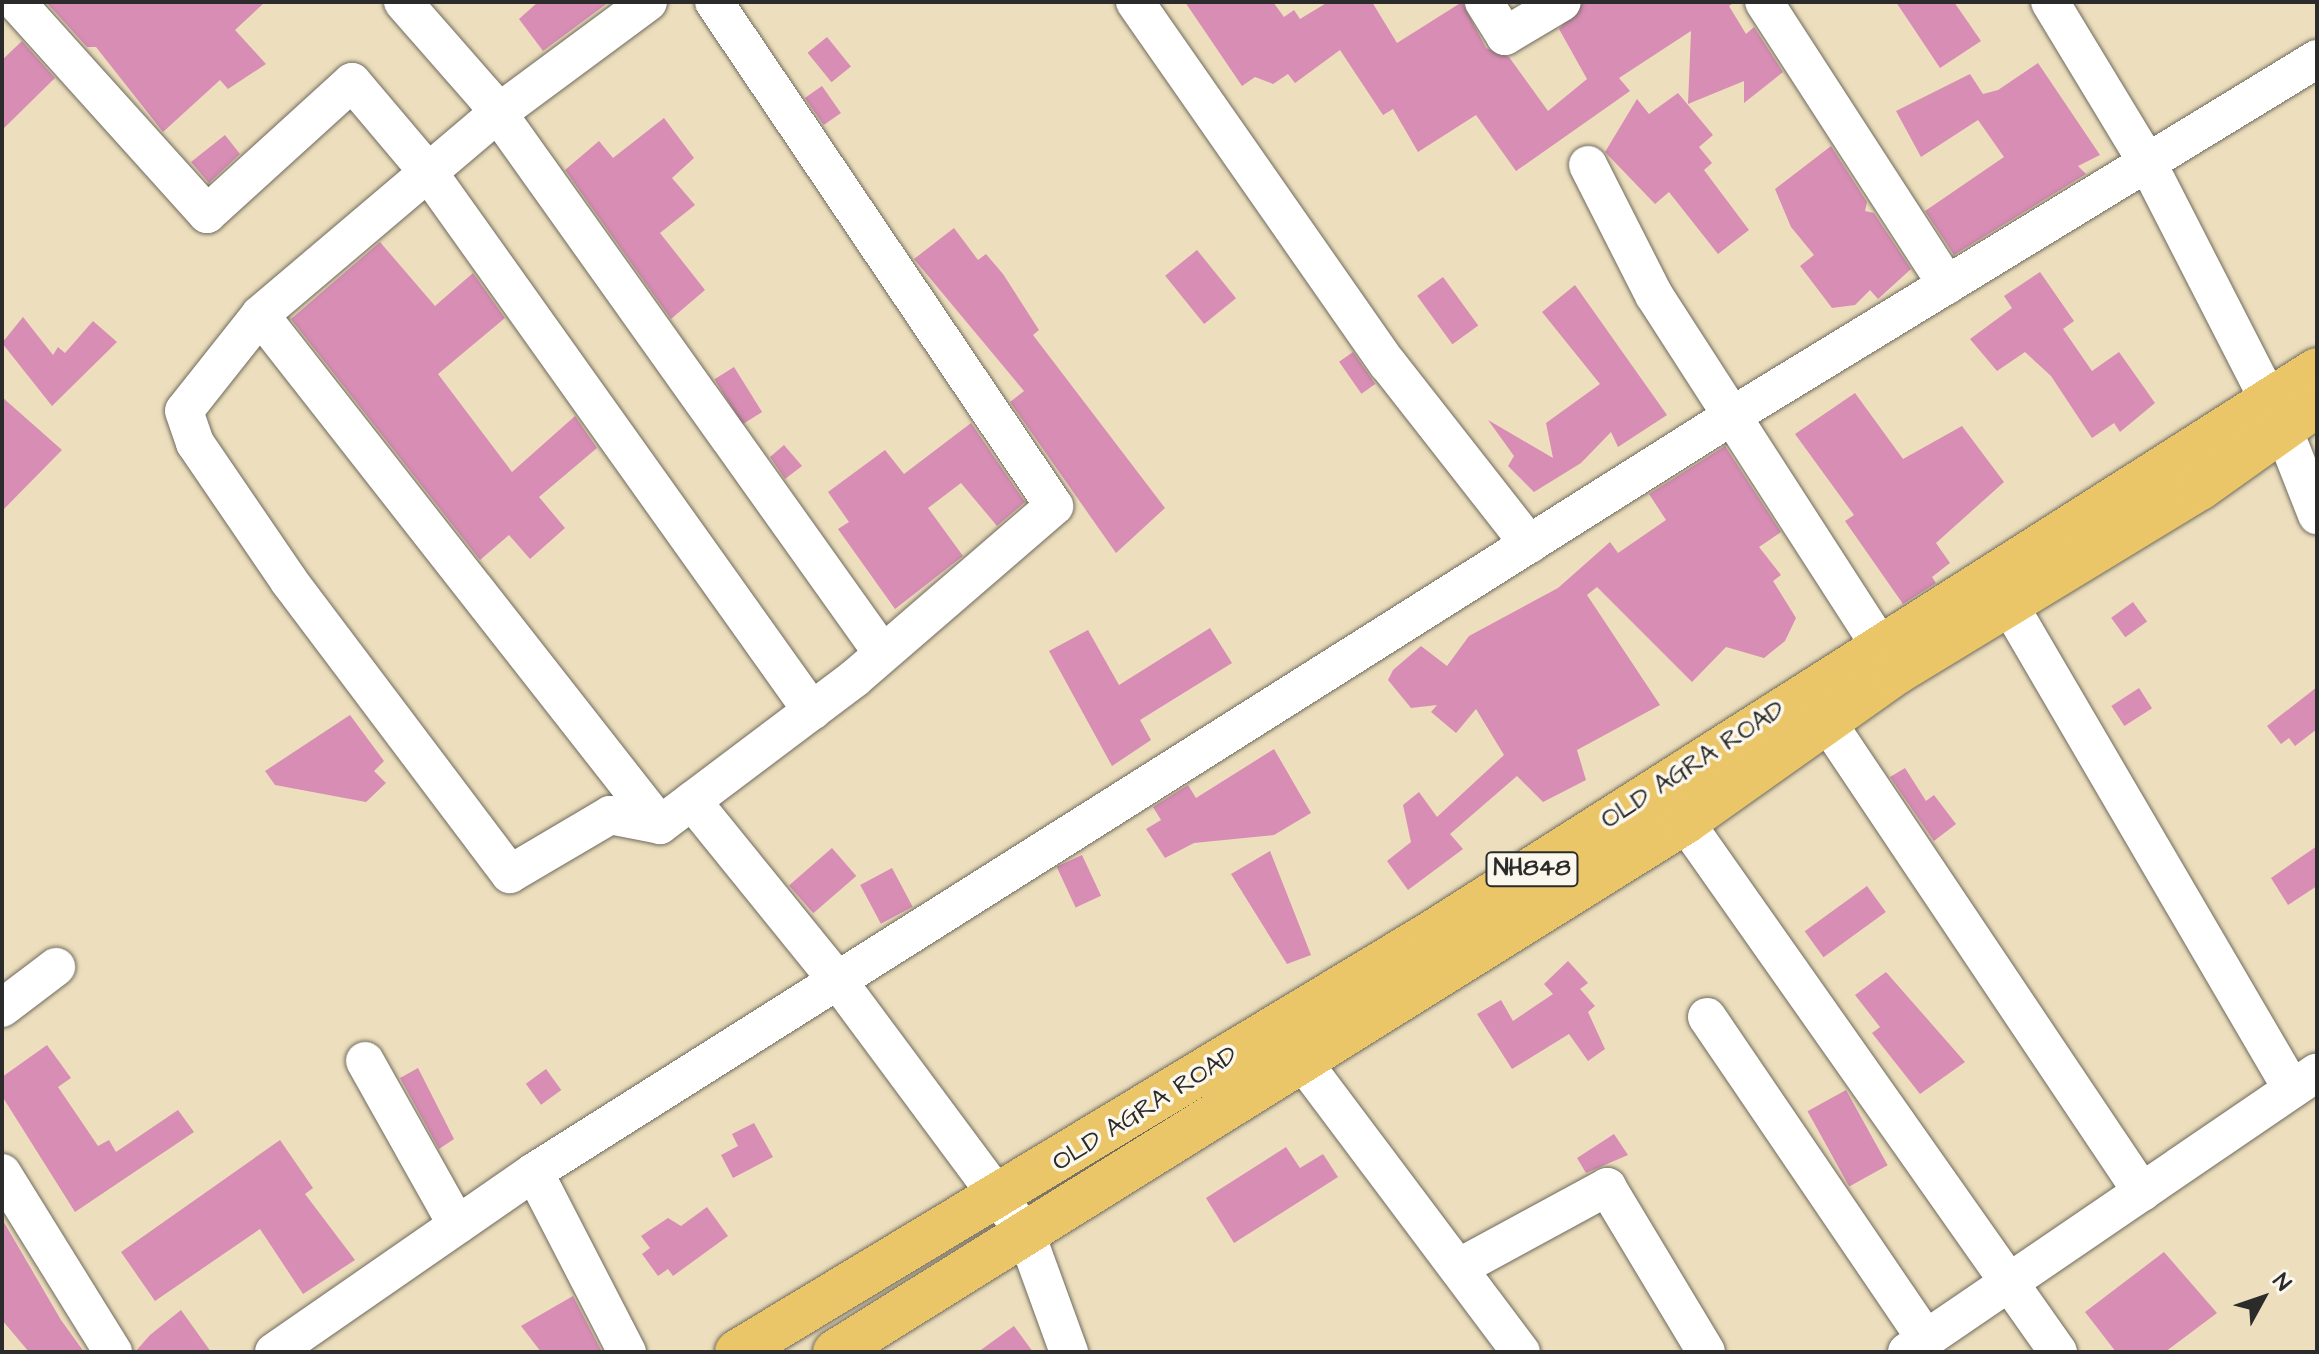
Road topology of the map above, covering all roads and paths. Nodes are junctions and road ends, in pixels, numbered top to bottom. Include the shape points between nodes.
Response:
1 (17, 2) edge
2 (403, 2) edge
3 (648, 2) edge
4 (714, 2) edge
5 (1135, 2) edge
6 (1484, 2) edge
7 (1562, 2) edge
8 (1764, 2) edge
9 (2050, 2) edge
10 (2, 17) edge
11 (2317, 59) edge
12 (498, 113) junction
13 (2148, 164) junction
14 (1588, 165) dead end
15 (428, 172) junction
16 (1947, 285) junction
17 (260, 315) junction
18 (2317, 370) edge
19 (2289, 410) edge
20 (1735, 414) junction
21 (2317, 515) edge
22 (1529, 544) junction
23 (2008, 603) junction
24 (881, 651) junction
25 (1889, 658) junction
26 (812, 711) junction
27 (1827, 722) junction
28 (692, 801) junction
29 (1685, 822) junction
30 (660, 825) junction
31 (56, 967) dead end
32 (838, 981) junction
33 (2, 1008) edge
34 (1707, 1017) dead end
35 (365, 1061) dead end
36 (1303, 1062) junction
37 (2305, 1080) edge
38 (534, 1172) junction
39 (2, 1173) edge
40 (2142, 1192) junction
41 (1000, 1198) junction
42 (457, 1225) junction
43 (1026, 1234) junction
44 (1458, 1268) junction
45 (2012, 1281) junction
46 (1916, 1346) edge
47 (748, 1349) edge
48 (113, 1352) edge
49 (274, 1352) edge
50 (627, 1352) edge
51 (835, 1352) edge
52 (1069, 1352) edge
53 (1521, 1352) edge
54 (1706, 1352) edge
55 (2058, 1352) edge

1 - 10 street
1 - 15 street via 207,214 352,82
2 - 12 street
3 - 12 street
4 - 24 street via 1054,506
5 - 22 street via 1388,364
6 - 7 street via 1505,36
8 - 16 street
9 - 13 street
11 - 13 street
12 - 15 street
12 - 24 street
13 - 16 street
13 - 19 street
14 - 20 street via 1654,295
15 - 17 street
15 - 26 street
16 - 20 street
17 - 30 street
17 - 30 street via 184,411 195,443 289,581 510,874 610,815
18 - 19 highway, OLD AGRA ROAD / NH848
19 - 21 street
19 - 23 highway, NH848 via 2200,488
19 - 25 highway, OLD AGRA ROAD / NH848
20 - 22 street
20 - 25 street
22 - 32 street
23 - 25 highway, NH848
23 - 37 street
24 - 26 street
25 - 27 highway, NH848
25 - 41 highway, OLD AGRA ROAD / NH848
26 - 28 street
27 - 29 highway, NH848
27 - 40 street
28 - 30 street
28 - 32 street
29 - 36 highway, NH848
29 - 45 street
31 - 33 street
32 - 38 street
32 - 41 street
34 - 46 street
35 - 42 street
36 - 43 highway, NH848
36 - 44 street
37 - 40 street
38 - 42 street
38 - 50 street
39 - 48 street
40 - 45 street
41 - 43 street
41 - 47 highway, OLD AGRA ROAD / NH848
42 - 49 street
43 - 51 highway, NH848
43 - 52 street
44 - 53 street
44 - 54 street via 1607,1187
45 - 46 street
45 - 55 street

